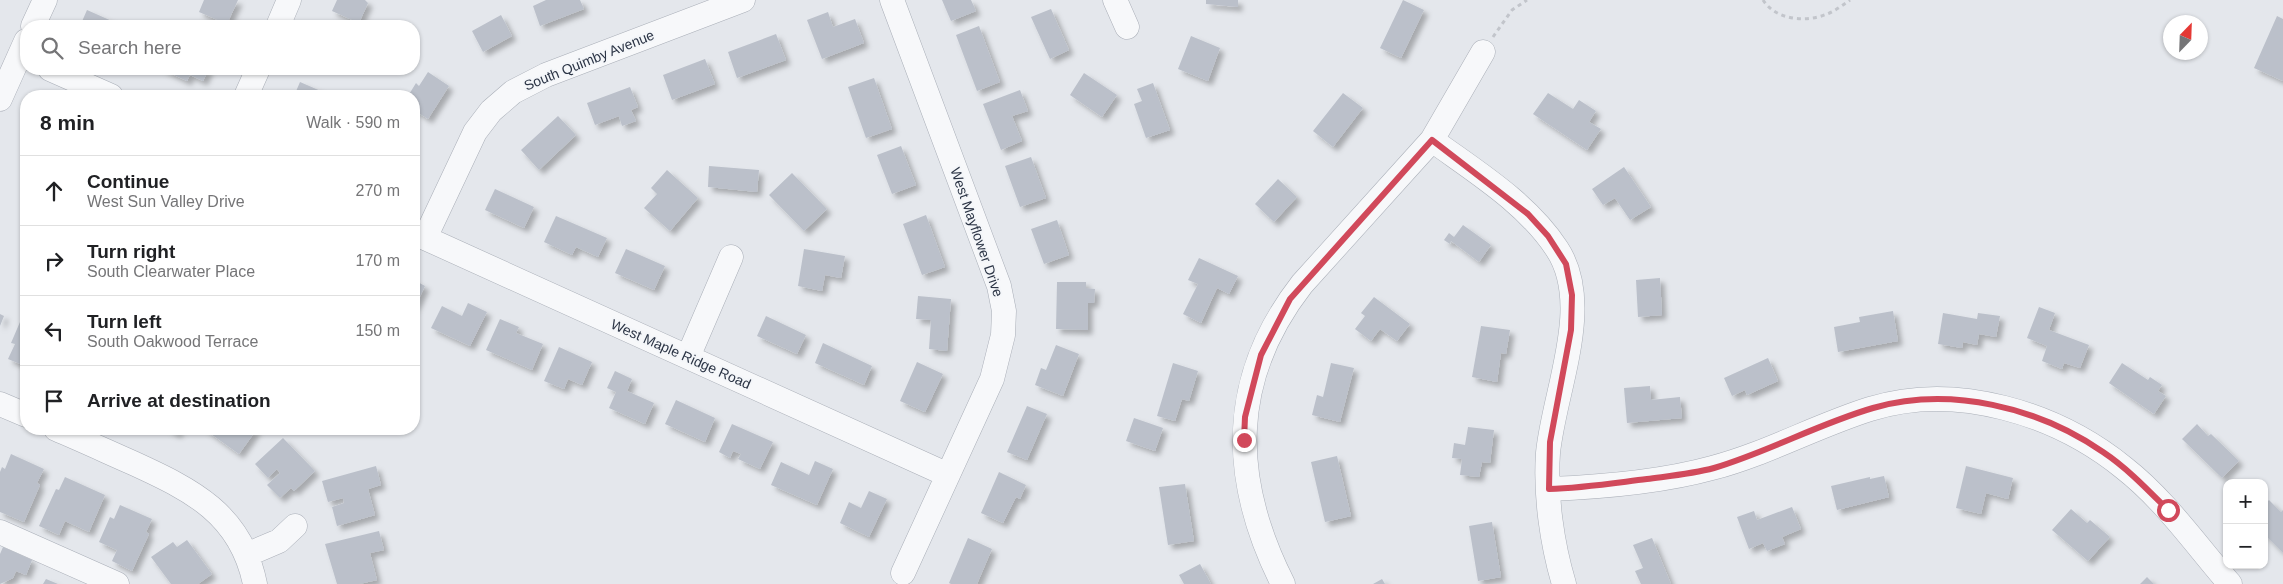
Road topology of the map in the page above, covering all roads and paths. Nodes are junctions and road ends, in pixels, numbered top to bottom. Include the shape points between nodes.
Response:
1 (45, 0) edge
2 (289, 0) edge
3 (743, 0) edge
4 (892, 0) edge
5 (1115, 0) edge
6 (1527, 0) edge
7 (1763, 0) edge
8 (1850, 0) edge
9 (36, 20) edge
10 (281, 20) edge
11 (1128, 27) dead end
12 (1482, 52) joint
13 (20, 59) edge
14 (64, 75) edge
15 (255, 75) edge
16 (97, 90) edge
17 (249, 90) edge
18 (0, 99) edge
19 (1432, 140) junction
20 (420, 234) edge
21 (420, 236) edge
22 (731, 257) dead end
23 (688, 357) junction
24 (0, 404) edge
25 (20, 412) edge
26 (69, 435) edge
27 (948, 475) junction
28 (1549, 489) junction
29 (295, 526) dead end
30 (0, 532) edge
31 (246, 556) junction
32 (904, 573) dead end
33 (117, 584) edge
34 (255, 584) edge
35 (1283, 584) edge
36 (1564, 584) edge
37 (2230, 584) edge

1 - 9 street
2 - 10 street
3 - 20 street, South Quimby Avenue via 546,75 513,92 491,111 475,132
4 - 27 street, West Mayflower Drive via 995,273 1004,311 1003,335 992,379
5 - 11 street
6 - 12 path via 1512,10
7 - 8 path via 1767,7 1793,20 1826,14
12 - 19 street
13 - 18 street
14 - 16 street
15 - 17 street
19 - 28 street via 1528,214 1548,236 1566,264 1572,295 1571,330 1550,442
19 - 35 street via 1290,299 1261,355 1245,417 1245,466 1256,522
21 - 23 street, West Maple Ridge Road
22 - 23 street
23 - 27 street, West Maple Ridge Road
24 - 25 street
26 - 31 street via 183,486 222,518
27 - 32 street, West Mayflower Drive
28 - 36 street
28 - 37 street via 1580,488 1711,468 1746,458 1885,405 1918,400 1975,402 2010,408 2047,422 2103,452 2139,480 2168,510
29 - 31 street via 279,541
30 - 33 street
31 - 34 street

